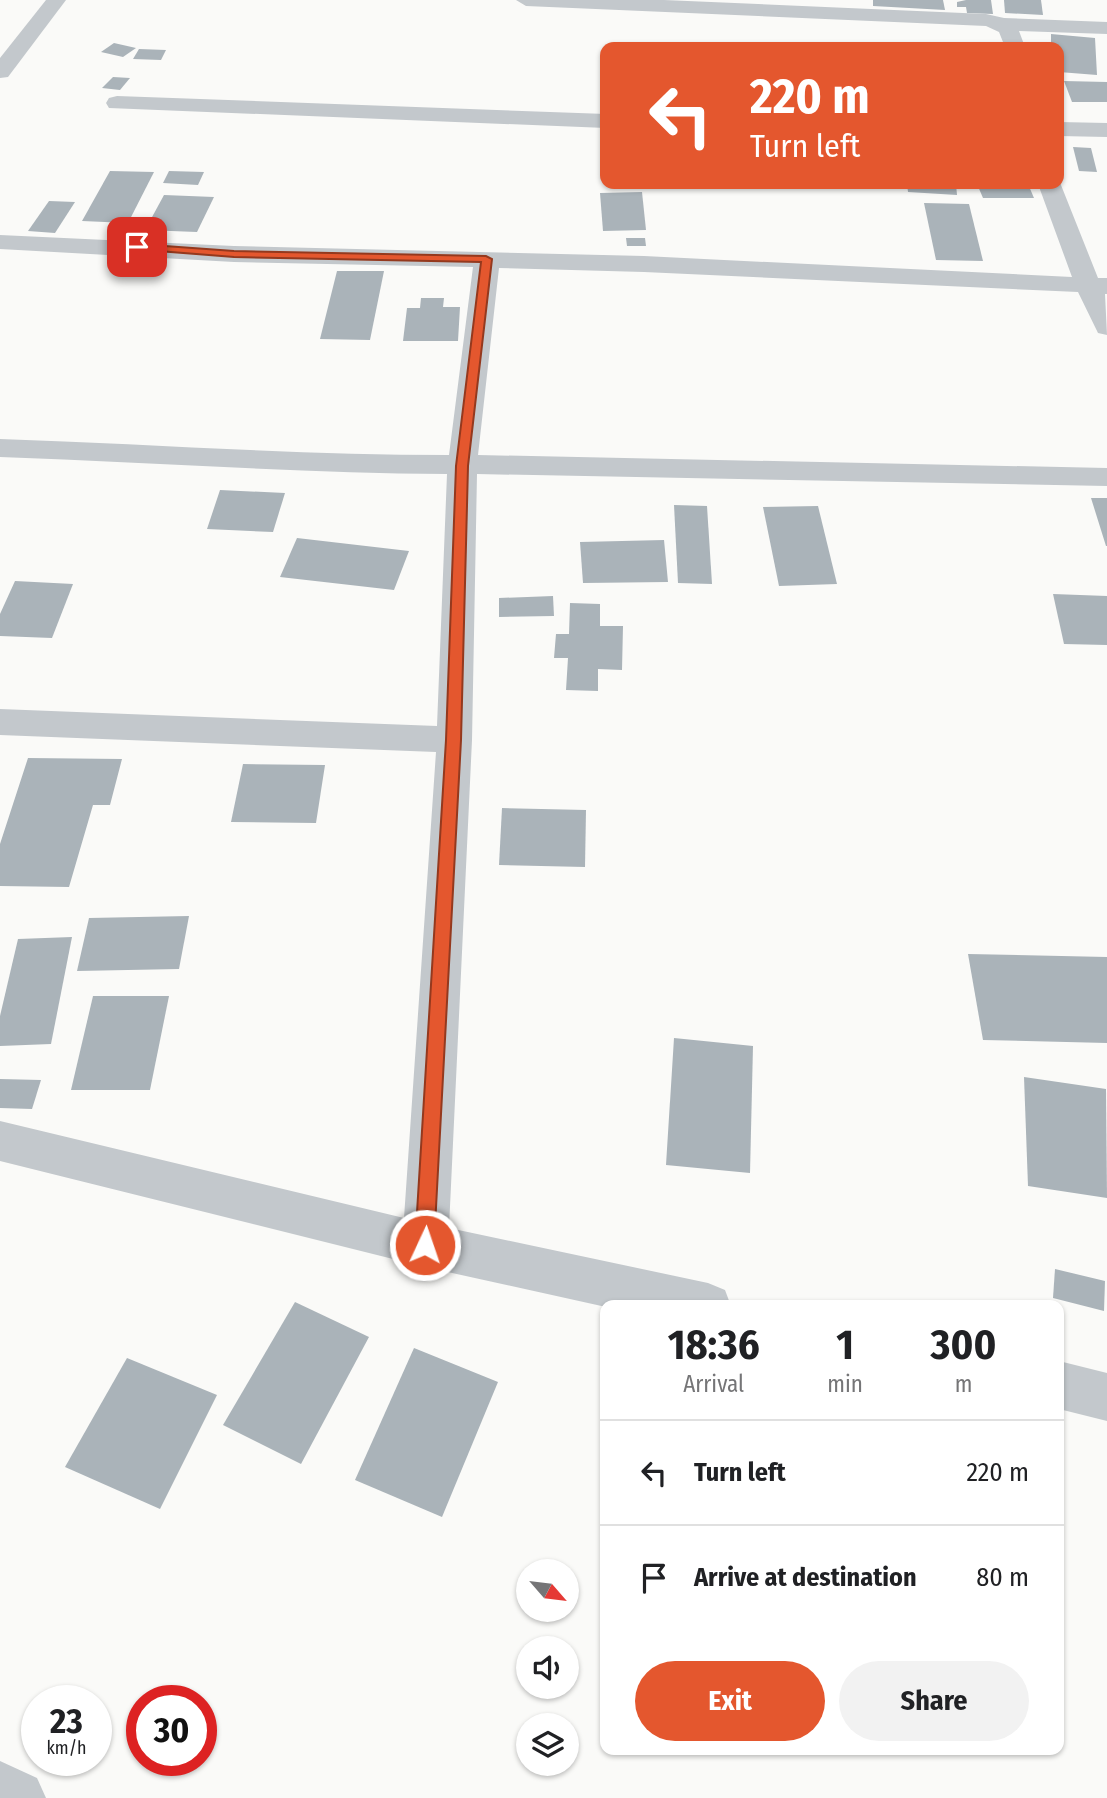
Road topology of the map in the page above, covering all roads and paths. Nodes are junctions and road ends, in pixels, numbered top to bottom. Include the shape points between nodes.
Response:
1 (56, 0) edge
2 (526, 0) edge
3 (1004, 24) junction
4 (1107, 28) edge
5 (1014, 42) edge
6 (0, 72) edge
7 (117, 103) dead end
8 (600, 121) edge
9 (1064, 129) edge
10 (1107, 131) edge
11 (1052, 189) edge
12 (0, 242) edge
13 (486, 259) junction
14 (1097, 286) edge
15 (1107, 327) edge
16 (0, 448) edge
17 (462, 466) junction
18 (1107, 477) edge
19 (0, 722) edge
20 (454, 740) junction
21 (0, 1140) edge
22 (425, 1245) junction
23 (680, 1300) edge
24 (1064, 1386) edge
25 (1107, 1397) edge
26 (0, 1789) edge
27 (17, 1798) edge

1 - 6 street
2 - 3 street
3 - 4 street
3 - 5 street
7 - 8 street
9 - 10 street
11 - 14 street
12 - 13 street via 234,254
13 - 14 street
13 - 17 street
14 - 15 street
16 - 17 street
17 - 18 street
17 - 20 street
19 - 20 street
20 - 22 street
21 - 22 street
22 - 23 street
24 - 25 street
26 - 27 street

